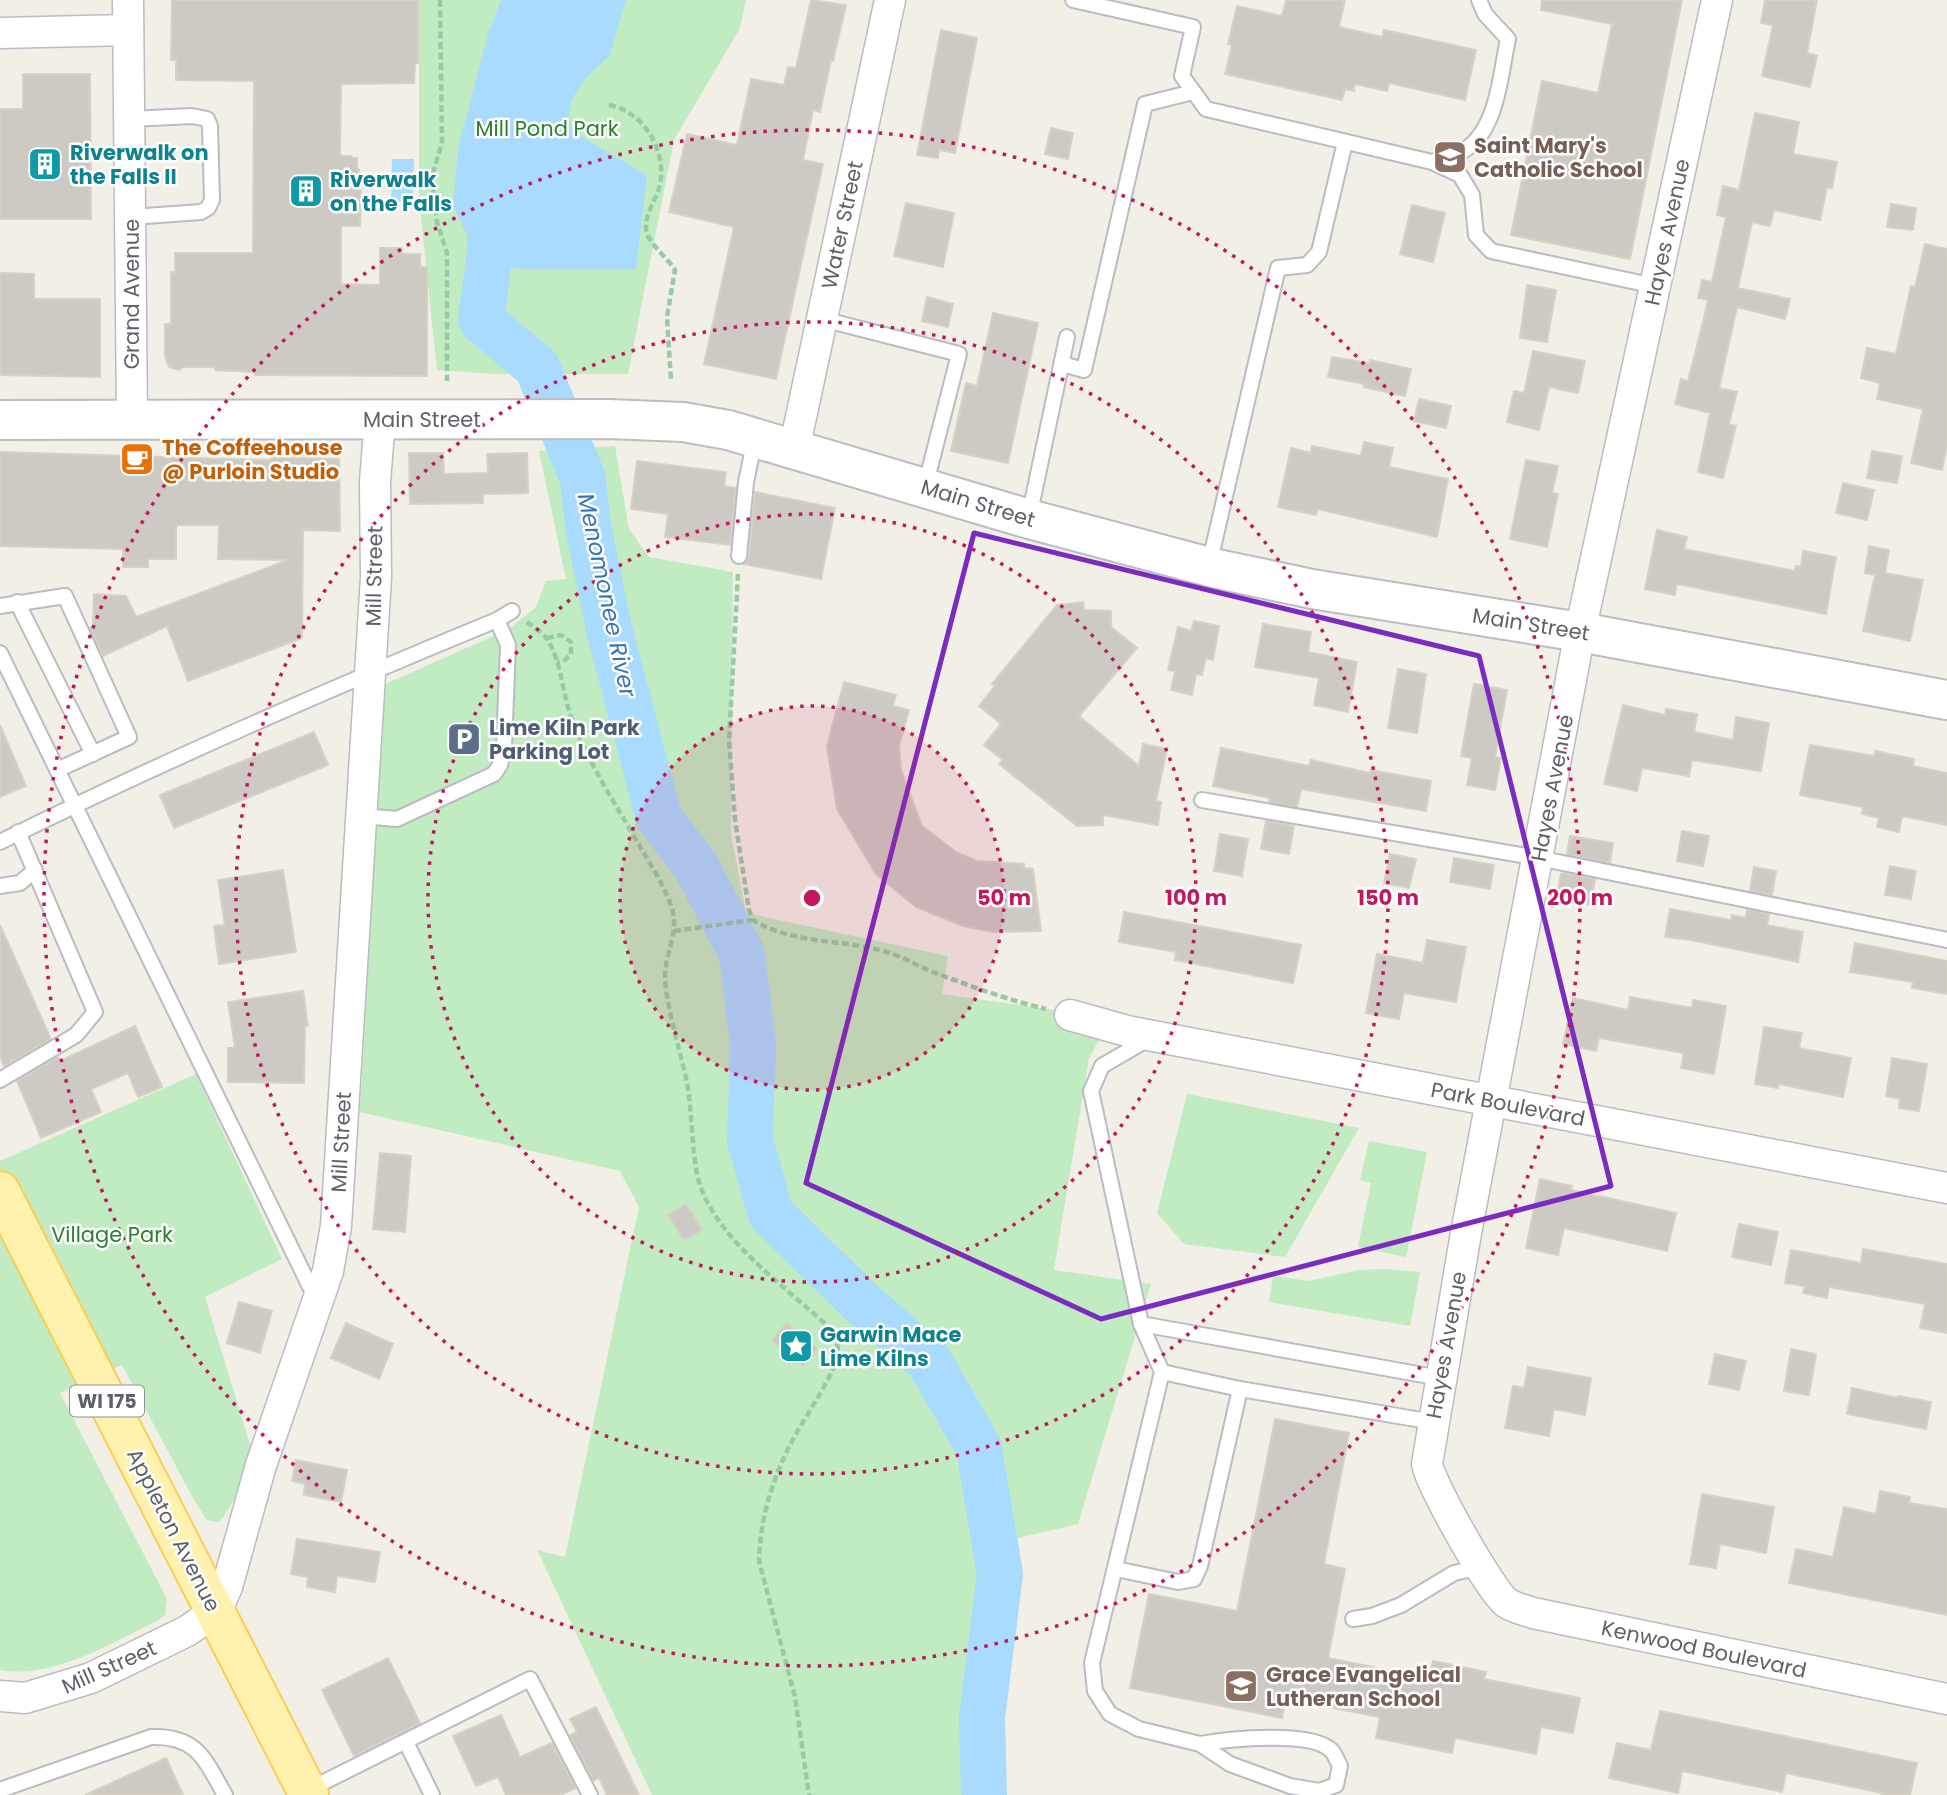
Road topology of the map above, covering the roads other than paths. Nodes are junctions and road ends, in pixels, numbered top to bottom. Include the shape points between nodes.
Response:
1 (128, 0) edge
2 (890, 0) edge
3 (1073, 0) edge
4 (1479, 0) edge
5 (1717, 0) edge
6 (128, 30) junction
7 (0, 33) edge
8 (1193, 92) junction
9 (130, 119) junction
10 (1345, 142) junction
11 (1432, 162) junction
12 (132, 217) junction
13 (1655, 286) junction
14 (822, 319) junction
15 (1067, 337) dead end
16 (1062, 364) junction
17 (380, 419) junction
18 (0, 420) edge
19 (132, 420) junction
20 (755, 438) junction
21 (794, 450) junction
22 (925, 487) junction
23 (1028, 519) junction
24 (740, 556) road end
25 (1209, 566) junction
26 (17, 602) junction
27 (0, 606) edge
28 (512, 611) road end
29 (497, 620) junction
30 (1580, 632) junction
31 (0, 653) edge
32 (371, 672) junction
33 (1947, 700) edge
34 (93, 754) junction
35 (57, 770) junction
36 (1202, 800) dead end
37 (74, 805) junction
38 (361, 816) junction
39 (18, 832) junction
40 (0, 842) edge
41 (1538, 858) junction
42 (35, 870) junction
43 (0, 887) edge
44 (1947, 940) edge
45 (1070, 1015) road end
46 (1154, 1036) junction
47 (0, 1080) edge
48 (1491, 1100) junction
49 (1947, 1188) edge
50 (0, 1191) edge
51 (318, 1303) junction
52 (1141, 1324) junction
53 (1161, 1372) junction
54 (1440, 1378) junction
55 (1240, 1389) junction
56 (1433, 1422) junction
57 (1481, 1567) junction
58 (1116, 1569) junction
59 (216, 1611) junction
60 (1353, 1619) dead end
61 (0, 1696) edge
62 (1947, 1699) edge
63 (406, 1742) junction
64 (1200, 1744) junction
65 (0, 1790) edge
66 (308, 1793) edge
67 (225, 1795) edge
68 (432, 1795) edge
69 (590, 1795) edge

1 - 6 street, Grand Avenue
2 - 14 street, Water Street
3 - 8 lane via 1194,27 1182,76
4 - 11 lane via 1485,15 1508,39 1492,113 1479,137 1461,152
5 - 13 street, Hayes Avenue
6 - 7 street
6 - 9 street, Grand Avenue
8 - 10 lane via 1206,109
8 - 16 lane via 1145,104 1084,370
9 - 12 street, Grand Avenue
9 - 12 lane via 192,116 207,119 211,126 212,200 205,211
10 - 11 lane
10 - 25 lane via 1319,252 1307,265 1278,268
11 - 13 lane via 1461,175 1472,195 1476,235 1491,251
12 - 19 street, Grand Avenue
13 - 30 street, Hayes Avenue
14 - 21 street, Water Street
14 - 22 lane via 959,354
15 - 16 lane
16 - 23 lane
17 - 19 main road, Main Street
17 - 20 main road, Main Street via 683,422
17 - 32 street, Mill Street
18 - 19 main road, Main Street
20 - 21 main road, Main Street
20 - 24 lane
21 - 22 main road, Main Street
22 - 23 main road, Main Street
23 - 25 main road, Main Street
25 - 30 main road, Main Street via 1312,589
26 - 27 lane
26 - 34 lane
26 - 34 lane via 65,596 129,737
28 - 29 lane
29 - 32 lane
29 - 38 lane via 508,645 504,747 494,774 397,819
30 - 33 main road, Main Street
30 - 41 street, Hayes Avenue
31 - 35 lane
32 - 37 lane
32 - 38 street, Mill Street
34 - 35 lane
35 - 37 lane
36 - 41 lane
37 - 39 lane
37 - 51 lane
38 - 51 street, Mill Street via 336,1226
39 - 40 lane
39 - 42 lane
41 - 44 lane
41 - 48 street, Hayes Avenue
42 - 43 lane via 20,883
42 - 47 lane via 95,1012 76,1035
45 - 46 street, Park Boulevard
46 - 48 street, Park Boulevard
46 - 52 lane via 1102,1066 1091,1091
48 - 49 street, Park Boulevard
48 - 54 street, Hayes Avenue
50 - 59 main road, Appleton Avenue / WI 175
51 - 59 street, Mill Street
52 - 53 lane
52 - 54 lane
53 - 55 lane
53 - 58 lane
54 - 56 street, Hayes Avenue
55 - 56 lane
55 - 58 lane via 1194,1579 1178,1582
56 - 57 street, Hayes Avenue via 1428,1473
57 - 60 lane via 1454,1573 1401,1605
57 - 62 street, Kenwood Boulevard via 1507,1603 1533,1613
58 - 64 lane via 1092,1663 1095,1690 1110,1714 1139,1729
59 - 61 street, Mill Street via 187,1631 91,1678 25,1698
59 - 66 main road, Appleton Avenue / WI 175
63 - 66 lane
63 - 68 lane
63 - 69 lane via 530,1679
64 - 64 lane via 1232,1739 1309,1740 1332,1751 1340,1766 1336,1785 1320,1791 1290,1786 1230,1764
65 - 67 lane via 151,1737 170,1736 187,1742 203,1757

